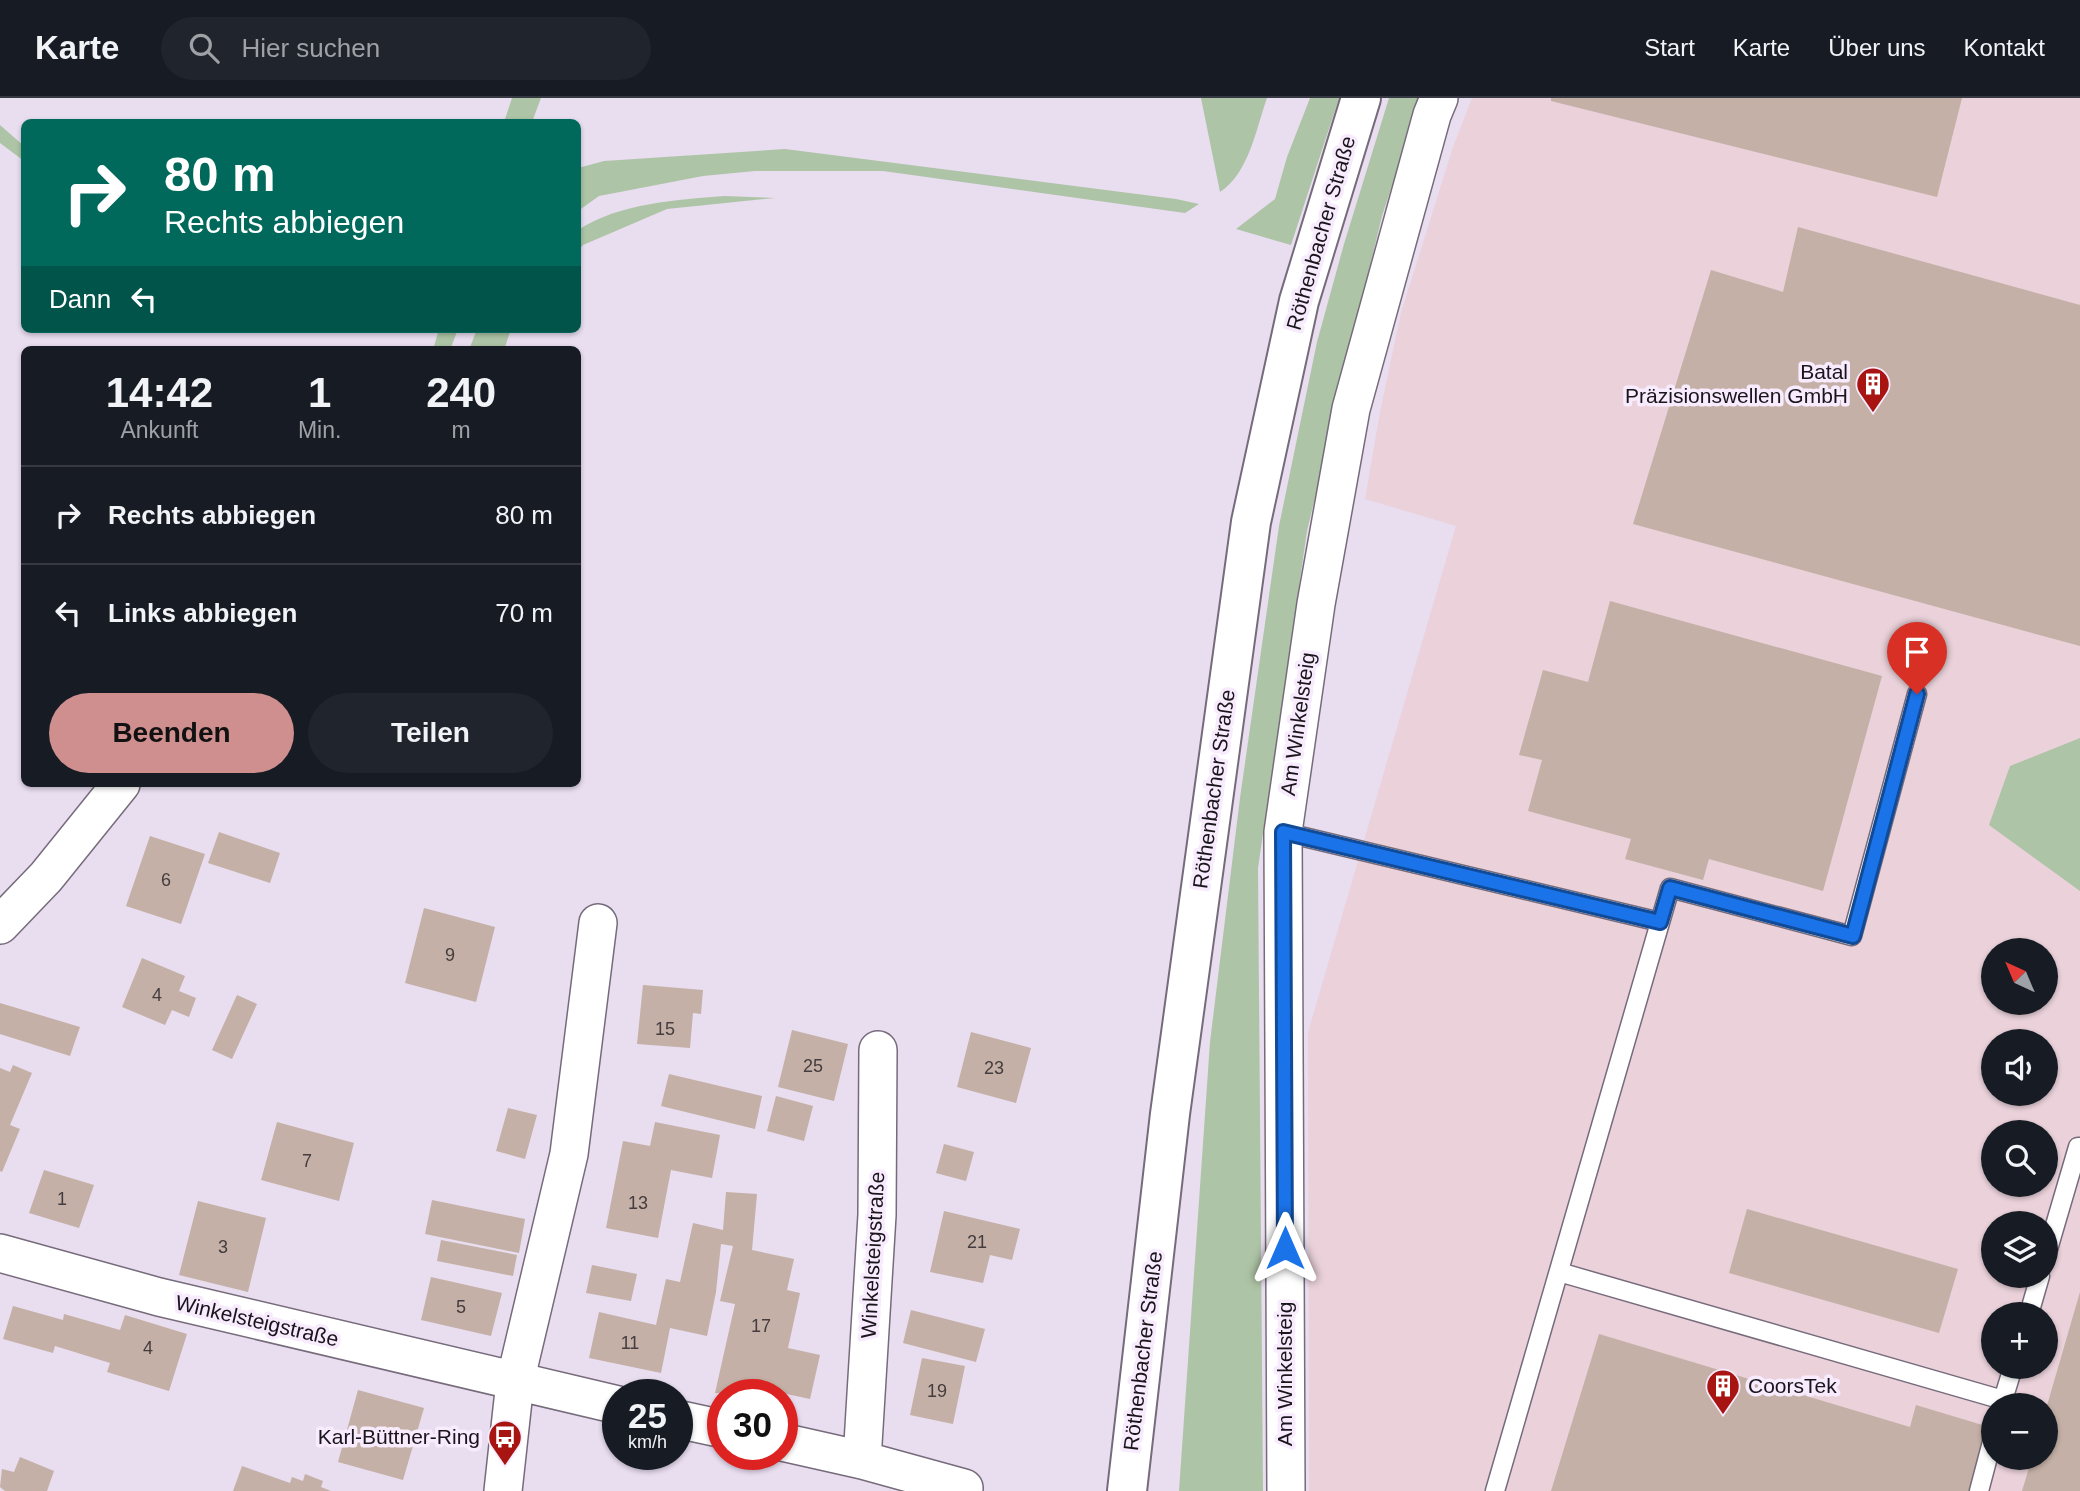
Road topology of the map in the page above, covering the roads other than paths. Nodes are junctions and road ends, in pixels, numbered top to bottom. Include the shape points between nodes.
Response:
1 (1361, 98) edge
2 (1439, 98) edge
3 (1917, 694) dead end
4 (119, 787) edge
5 (1283, 832) junction
6 (1660, 922) junction
7 (598, 923) dead end
8 (0, 925) edge
9 (878, 1051) dead end
10 (2080, 1147) edge
11 (2058, 1215) edge
12 (0, 1253) edge
13 (1559, 1272) junction
14 (515, 1382) junction
15 (1981, 1397) edge
16 (602, 1401) edge
17 (798, 1446) edge
18 (862, 1460) junction
19 (1985, 1470) edge
20 (964, 1488) dead end
21 (503, 1491) edge
22 (1127, 1491) edge
23 (1286, 1491) edge
24 (1495, 1491) edge
25 (1979, 1491) edge

1 - 22 main road, Röthenbacher Straße via 1299,301 1251,522 1172,1101
2 - 5 street, Am Winkelsteig via 1351,409 1316,604
3 - 6 lane via 1853,936 1670,888
4 - 8 street via 46,877
5 - 6 lane
5 - 23 street, Am Winkelsteig
6 - 13 lane
7 - 14 street via 569,1154
9 - 18 street, Winkelsteigstraße via 877,1215
10 - 11 lane
12 - 14 street, Winkelsteigstraße via 159,1297
13 - 15 lane
13 - 24 lane
14 - 16 street, Winkelsteigstraße
14 - 21 street
17 - 18 street
18 - 20 street
19 - 25 lane

